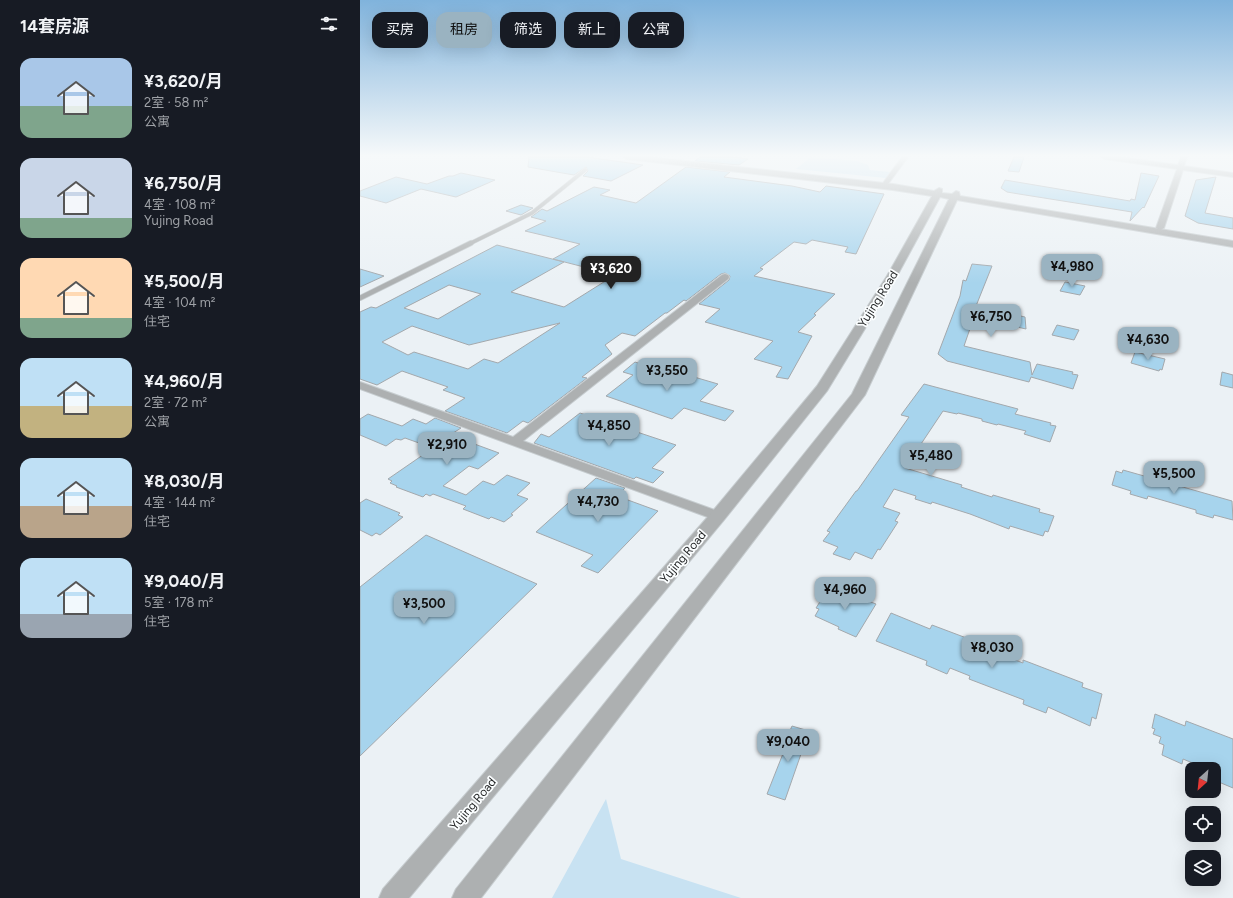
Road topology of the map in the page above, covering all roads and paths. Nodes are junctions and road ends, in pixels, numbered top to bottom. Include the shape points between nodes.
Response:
1 (548, 199) edge
2 (944, 199) edge
3 (945, 199) edge
4 (975, 199) edge
5 (978, 199) edge
6 (1170, 199) edge
7 (1160, 228) junction
8 (1233, 240) edge
9 (1233, 244) edge
10 (725, 277) dead end
11 (360, 298) edge
12 (360, 385) edge
13 (514, 442) junction
14 (718, 516) junction
15 (392, 898) edge
16 (465, 898) edge

1 - 11 lane via 532,213
2 - 14 street, Yujing Road via 822,388
3 - 16 street, Yujing Road via 858,395
4 - 9 street
5 - 7 street
6 - 7 street
7 - 8 street
10 - 13 street
12 - 13 street
13 - 14 street
14 - 15 street, Yujing Road

